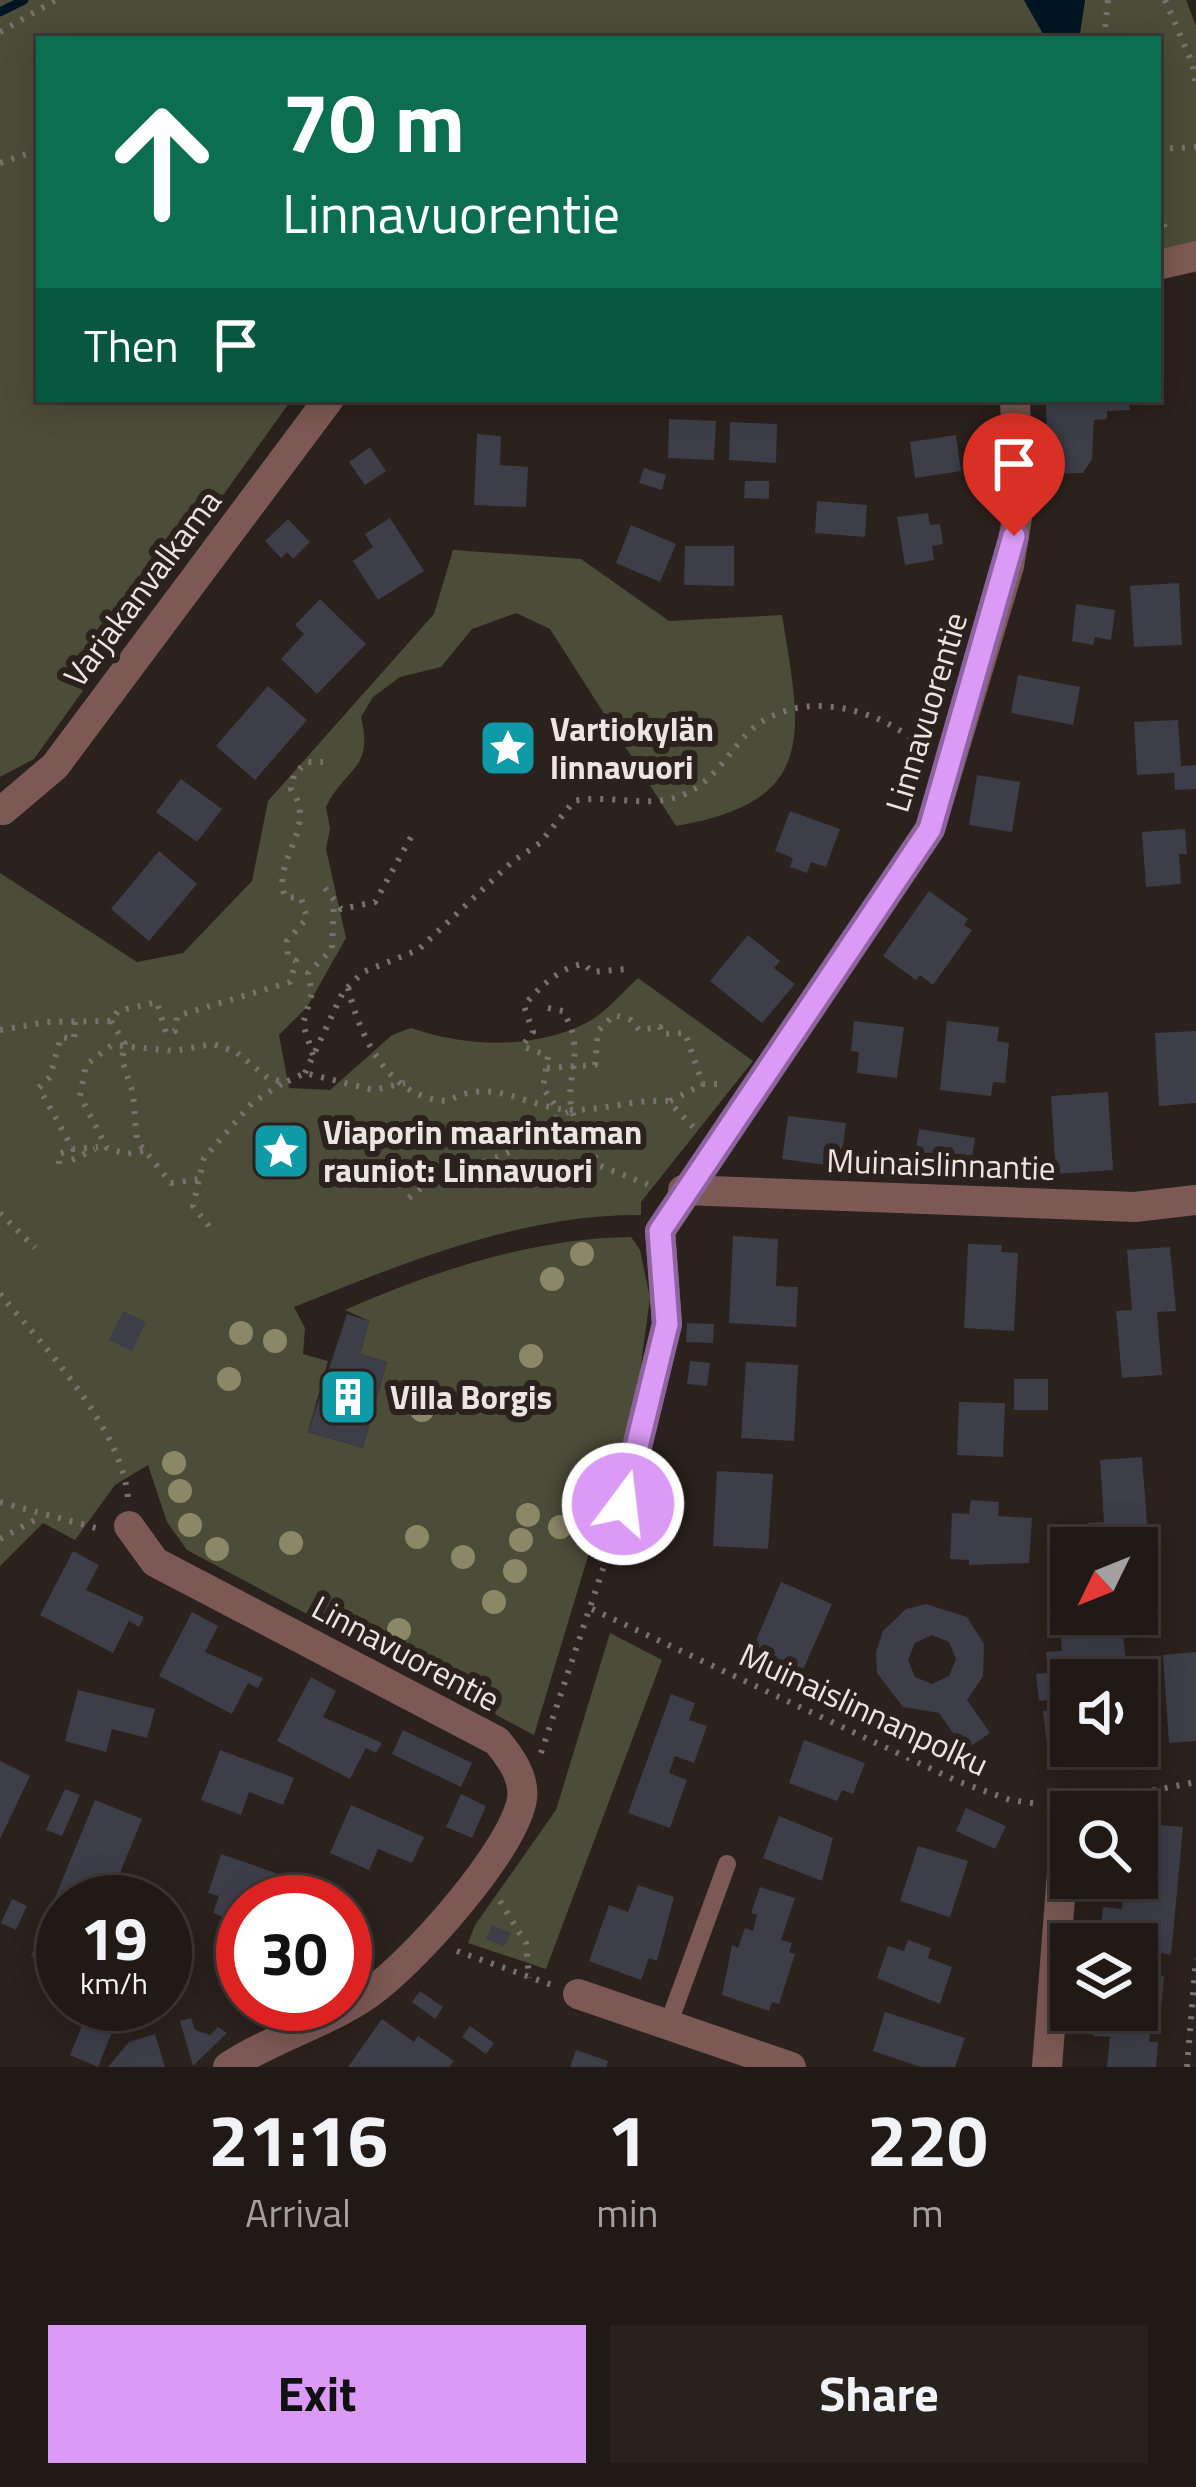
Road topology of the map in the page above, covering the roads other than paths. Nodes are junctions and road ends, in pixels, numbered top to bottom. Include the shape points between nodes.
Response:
1 (1196, 256) edge
2 (1161, 264) edge
3 (326, 402) edge
4 (1015, 402) edge
5 (3, 810) edge
6 (683, 1190) junction
7 (1196, 1200) edge
8 (623, 1504) road end
9 (129, 1526) road end
10 (727, 1864) dead end
11 (1060, 1899) edge
12 (578, 1994) road end
13 (668, 2025) junction
14 (228, 2067) edge
15 (791, 2067) edge
16 (1047, 2067) edge

1 - 2 street
3 - 5 street, Varjakanvalkama via 55,766
4 - 6 street, Linnavuorentie via 1019,505 1009,566 930,829
6 - 7 street, Muinaislinnantie via 1135,1207
6 - 8 street, Linnavuorentie via 660,1231 667,1324
9 - 14 street, Linnavuorentie via 155,1562 497,1741 520,1780 512,1824 431,1939 363,1998
10 - 13 lane
11 - 16 street
12 - 13 street
13 - 15 street

